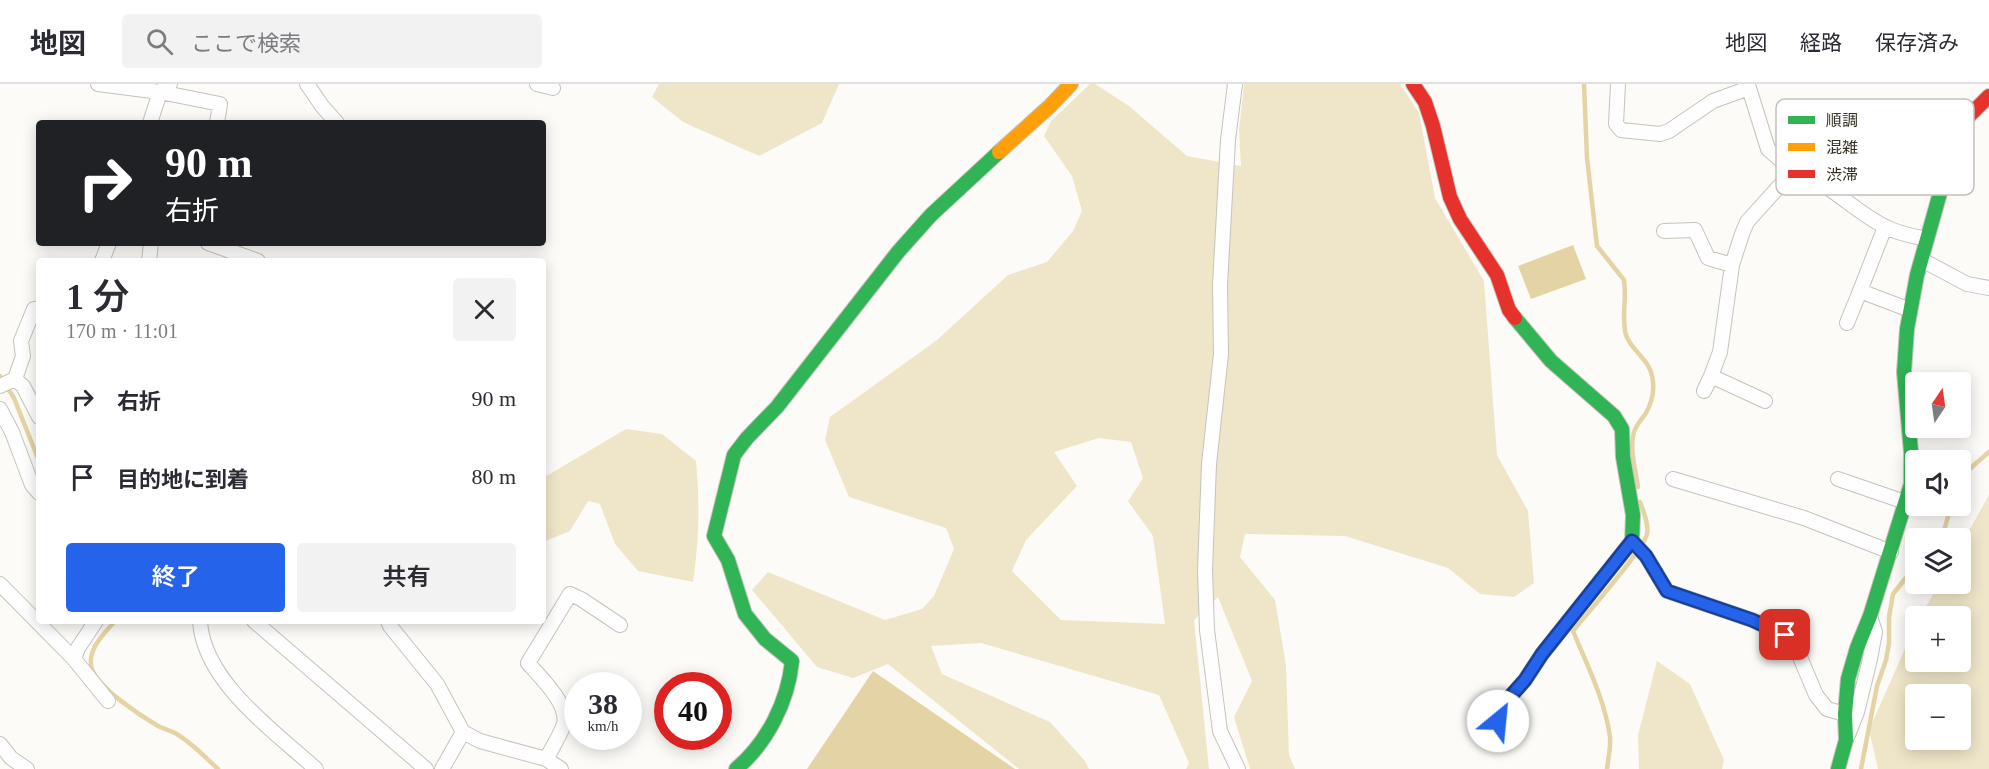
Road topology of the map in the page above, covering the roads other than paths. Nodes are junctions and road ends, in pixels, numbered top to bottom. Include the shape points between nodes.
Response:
1 (98, 84) edge
2 (306, 84) edge
3 (537, 84) edge
4 (1071, 84) edge
5 (1235, 84) edge
6 (1413, 84) edge
7 (1618, 84) edge
8 (1747, 86) edge
9 (165, 88) edge
10 (553, 88) dead end
11 (1989, 96) edge
12 (1974, 112) edge
13 (151, 120) edge
14 (217, 120) edge
15 (334, 120) edge
16 (1776, 157) edge
17 (1776, 189) edge
18 (1840, 195) edge
19 (1939, 195) edge
20 (1885, 227) junction
21 (1664, 231) dead end
22 (1927, 239) junction
23 (216, 246) edge
24 (250, 258) edge
25 (1922, 260) junction
26 (1732, 265) junction
27 (1989, 288) edge
28 (1860, 291) junction
29 (36, 309) edge
30 (1910, 310) junction
31 (1846, 323) dead end
32 (1905, 372) edge
33 (1711, 376) junction
34 (15, 379) junction
35 (0, 386) edge
36 (1704, 391) dead end
37 (1765, 401) dead end
38 (0, 410) edge
39 (36, 411) edge
40 (1672, 479) dead end
41 (1838, 479) dead end
42 (36, 490) edge
43 (1905, 502) joint
44 (1632, 541) junction
45 (1891, 552) junction
46 (0, 584) edge
47 (1870, 616) junction
48 (36, 620) edge
49 (39, 624) edge
50 (94, 624) edge
51 (200, 624) edge
52 (257, 624) edge
53 (389, 624) edge
54 (620, 625) dead end
55 (74, 659) junction
56 (108, 701) dead end
57 (1845, 714) junction
58 (1498, 721) dead end
59 (463, 732) junction
60 (1845, 740) junction
61 (0, 744) edge
62 (546, 759) junction
63 (27, 769) edge
64 (316, 769) edge
65 (426, 769) edge
66 (442, 769) edge
67 (561, 769) edge
68 (736, 769) edge
69 (1238, 769) edge
70 (1838, 769) edge

1 - 9 street
2 - 15 street
3 - 10 street
4 - 68 street via 931,215 734,455 714,536 728,560 745,614 765,639 792,661 782,703 767,732
5 - 69 street via 1228,140 1220,285 1221,354 1209,464 1205,570 1207,630 1220,731
6 - 44 street via 1425,102 1433,126 1450,197 1497,275 1509,310 1551,361 1614,416 1622,429 1633,515
7 - 8 street via 1616,124 1621,130 1660,134 1713,101
8 - 16 street via 1768,150
9 - 13 street
9 - 14 street via 220,104
11 - 12 street
17 - 26 street via 1747,222
18 - 20 street
19 - 22 street
20 - 22 street
20 - 28 street
21 - 26 street via 1695,230 1708,258
22 - 25 street
23 - 24 street
25 - 27 street via 1967,284
25 - 30 street
26 - 33 street via 1720,352
28 - 30 street
28 - 31 street
29 - 34 street via 21,341 23,356
30 - 32 street via 1903,357
33 - 36 street
33 - 37 street
34 - 35 street
34 - 39 street
38 - 42 street
40 - 45 street via 1804,518
41 - 43 street
43 - 45 street
44 - 57 street via 1667,591 1785,635 1794,643 1816,695 1827,709
44 - 58 street via 1500,708
45 - 47 street
46 - 48 street
47 - 57 street via 1848,679
47 - 60 street via 1875,632 1870,659 1857,712
49 - 55 street
50 - 55 street
51 - 64 street via 205,647 223,680
52 - 65 street
53 - 59 street via 437,684
54 - 62 street via 570,594 528,663 559,700 564,717
55 - 56 street
57 - 60 street
59 - 62 street via 480,741
59 - 66 street
60 - 70 street
61 - 63 street
62 - 67 street

